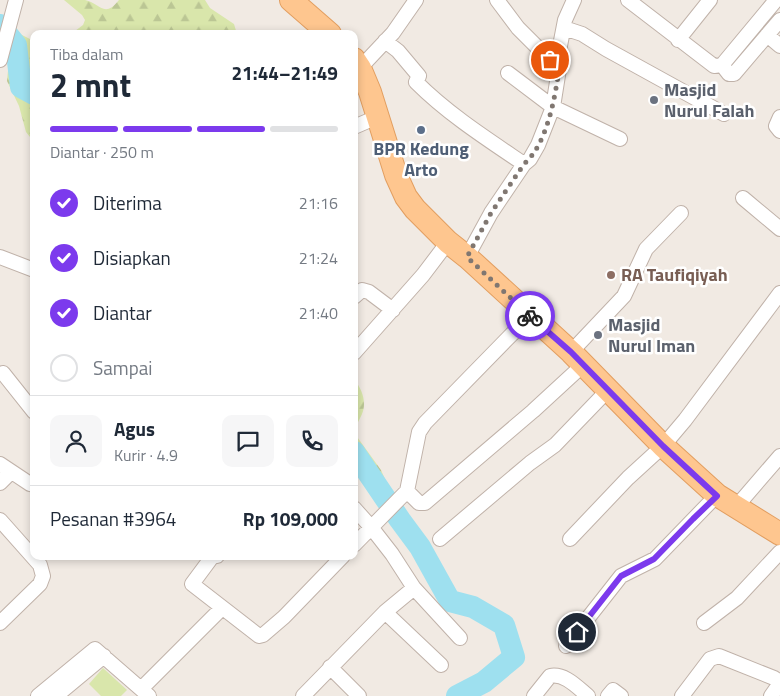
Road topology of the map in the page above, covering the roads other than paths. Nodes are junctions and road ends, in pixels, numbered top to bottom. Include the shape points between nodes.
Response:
1 (16, 0) edge
2 (291, 0) edge
3 (416, 0) edge
4 (497, 0) edge
5 (628, 0) edge
6 (710, 0) edge
7 (776, 0) edge
8 (575, 2) edge
9 (780, 20) edge
10 (564, 28) junction
11 (325, 30) edge
12 (767, 35) junction
13 (678, 40) junction
14 (385, 41) junction
15 (780, 46) edge
16 (0, 60) edge
17 (358, 63) edge
18 (722, 65) junction
19 (358, 66) edge
20 (559, 69) junction
21 (508, 73) dead end
22 (553, 107) junction
23 (724, 114) dead end
24 (377, 116) junction
25 (780, 117) edge
26 (358, 125) edge
27 (780, 131) edge
28 (620, 139) dead end
29 (524, 164) junction
30 (743, 198) dead end
31 (681, 213) dead end
32 (780, 229) edge
33 (448, 242) junction
34 (0, 257) edge
35 (467, 257) junction
36 (30, 268) edge
37 (780, 293) edge
38 (358, 294) edge
39 (393, 310) junction
40 (531, 317) junction
41 (358, 349) edge
42 (577, 359) junction
43 (3, 373) dead end
44 (608, 390) junction
45 (30, 407) edge
46 (663, 446) junction
47 (780, 456) edge
48 (6, 468) edge
49 (0, 483) edge
50 (30, 484) edge
51 (404, 494) junction
52 (717, 496) junction
53 (736, 507) junction
54 (358, 511) edge
55 (0, 520) edge
56 (374, 524) junction
57 (780, 534) edge
58 (440, 539) dead end
59 (570, 539) dead end
60 (358, 541) edge
61 (780, 552) edge
62 (30, 554) edge
63 (35, 560) edge
64 (210, 560) edge
65 (339, 560) edge
66 (414, 588) junction
67 (222, 608) junction
68 (385, 612) junction
69 (0, 623) edge
70 (704, 623) dead end
71 (460, 638) dead end
72 (566, 646) dead end
73 (99, 653) junction
74 (441, 665) dead end
75 (330, 667) junction
76 (145, 692) edge
77 (38, 696) edge
78 (56, 696) edge
79 (302, 696) edge
80 (359, 696) edge
81 (534, 696) edge
82 (588, 696) edge
83 (608, 696) edge
84 (620, 696) edge
85 (682, 696) edge
86 (771, 696) edge

1 - 16 street
2 - 11 main road
3 - 14 street
4 - 20 street via 518,28
5 - 13 street
6 - 13 street
7 - 18 street
8 - 10 street
9 - 12 street
10 - 20 street
10 - 23 street via 582,34
12 - 15 street
12 - 18 street via 734,74 729,74
13 - 18 street via 714,66
14 - 17 street
14 - 29 street via 419,76 416,82
19 - 24 main road
20 - 22 street
21 - 22 street
22 - 28 street
22 - 29 street via 538,145
24 - 26 street
24 - 33 main road via 406,197
25 - 27 street via 776,126
29 - 35 street via 491,213
30 - 32 street
31 - 42 street via 646,249 624,296
33 - 35 main road
33 - 39 street
34 - 36 street
35 - 40 main road
37 - 46 street
38 - 39 street via 362,290 369,292
39 - 41 street
40 - 42 main road
40 - 51 street via 419,432
42 - 44 main road
42 - 51 street via 533,411 425,504 419,504
43 - 45 street
44 - 46 main road
44 - 58 street via 555,445
46 - 52 main road
46 - 59 street
47 - 53 street
48 - 49 street
48 - 50 street
51 - 56 street
52 - 53 main road
52 - 72 street via 654,559 621,576
53 - 57 main road
54 - 56 street
55 - 62 street
56 - 60 street
56 - 66 street
61 - 70 street via 737,598
63 - 69 street via 43,576 40,584
64 - 67 street via 192,584
65 - 67 street via 263,635 258,636
66 - 68 street
66 - 71 street
67 - 76 street
68 - 74 street
68 - 75 street
73 - 76 street
73 - 77 street
73 - 78 street
75 - 79 street
75 - 80 street
81 - 82 street via 553,675 569,680
83 - 84 street via 613,690
85 - 86 street via 710,659 719,656 778,680

